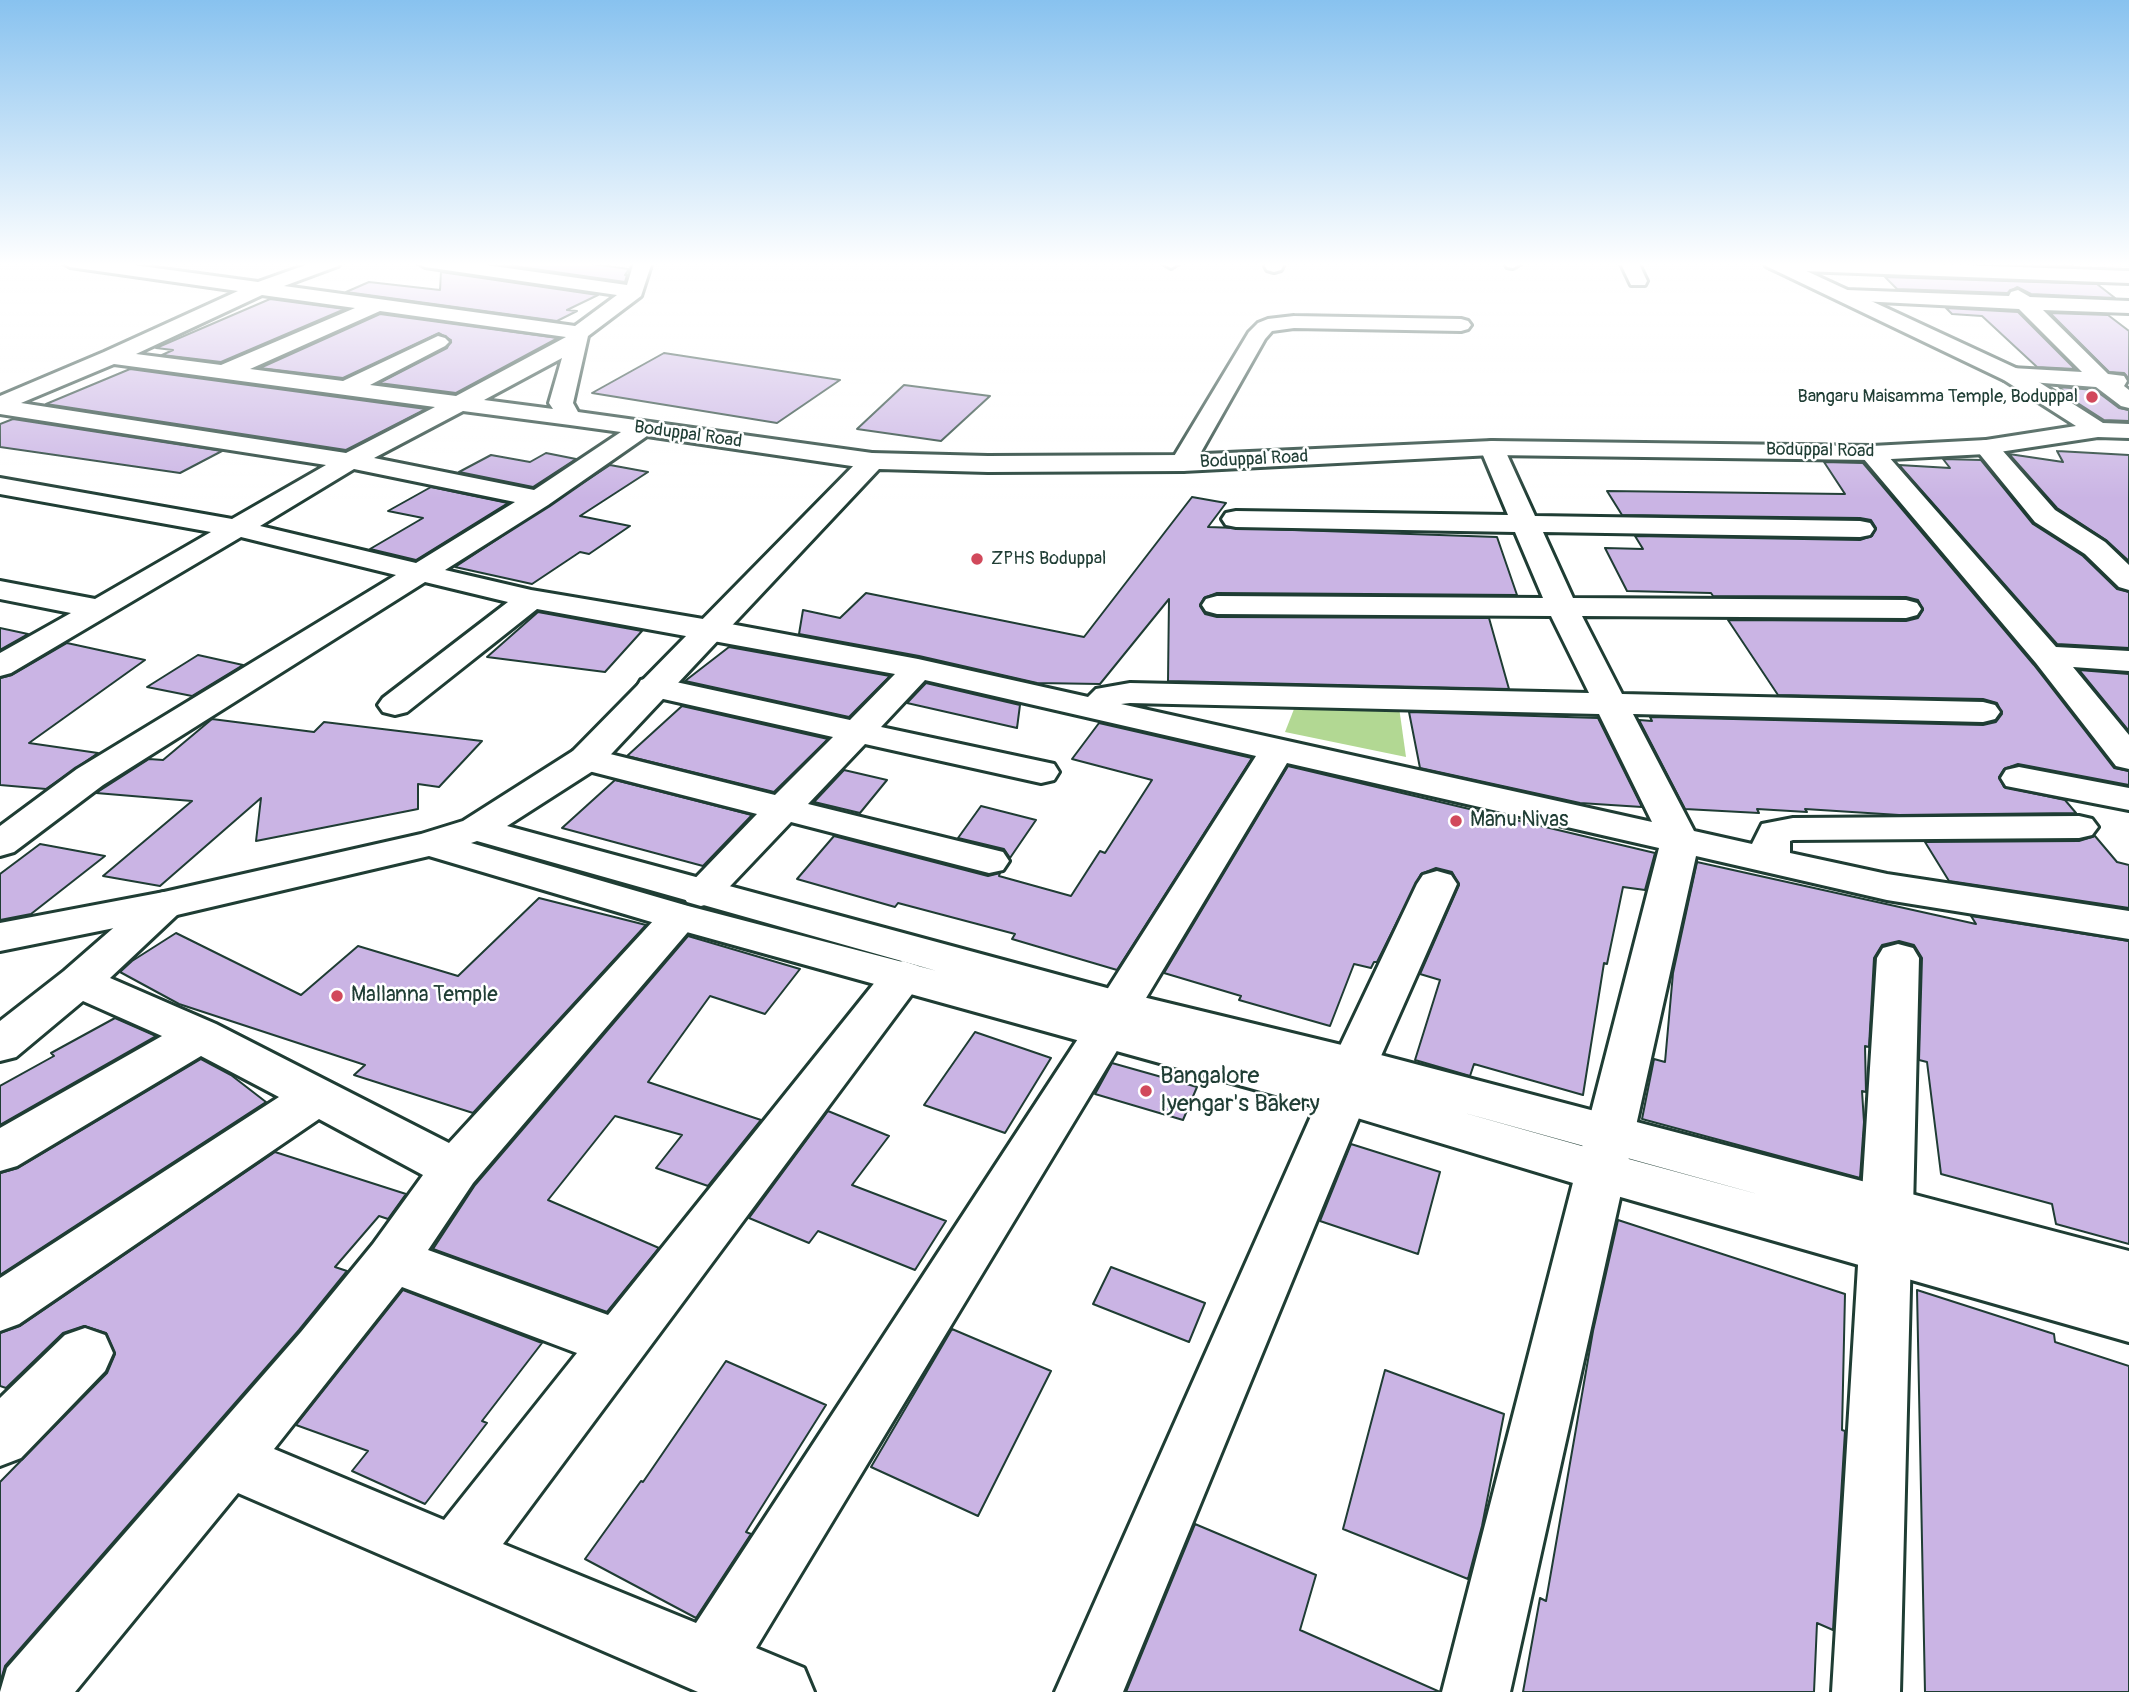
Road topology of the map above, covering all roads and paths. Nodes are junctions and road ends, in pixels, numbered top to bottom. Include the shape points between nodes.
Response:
1 (147, 341) edge
2 (295, 341) edge
3 (572, 341) edge
4 (576, 341) edge
5 (1253, 341) edge
6 (1941, 341) edge
7 (2064, 341) edge
8 (438, 342) dead end
9 (112, 357) junction
10 (226, 371) junction
11 (2012, 375) junction
12 (2103, 381) junction
13 (2129, 382) edge
14 (346, 388) junction
15 (2129, 401) edge
16 (460, 402) junction
17 (0, 405) edge
18 (570, 418) junction
19 (642, 429) junction
20 (2098, 430) junction
21 (2129, 431) edge
22 (1986, 447) junction
23 (1492, 448) junction
24 (1872, 453) junction
25 (350, 461) junction
26 (872, 461) junction
27 (1183, 463) junction
28 (0, 486) edge
29 (539, 499) junction
30 (1236, 519) dead end
31 (1525, 522) junction
32 (236, 528) junction
33 (1860, 529) dead end
34 (419, 571) junction
35 (2129, 581) edge
36 (0, 590) edge
37 (531, 599) junction
38 (1217, 605) dead end
39 (100, 609) junction
40 (1563, 609) junction
41 (1906, 609) dead end
42 (709, 629) junction
43 (2047, 656) junction
44 (2129, 661) edge
45 (0, 666) edge
46 (918, 669) junction
47 (653, 687) junction
48 (1610, 702) junction
49 (395, 705) dead end
50 (1097, 709) junction
51 (1983, 712) dead end
52 (858, 732) junction
53 (1278, 749) junction
54 (2129, 758) edge
55 (586, 759) junction
56 (1041, 772) dead end
57 (2019, 778) dead end
58 (2129, 799) edge
59 (783, 809) junction
60 (2079, 827) dead end
61 (476, 829) junction
62 (1680, 841) junction
63 (0, 844) edge
64 (430, 844) junction
65 (989, 861) dead end
66 (1770, 862) junction
67 (1437, 884) dead end
68 (164, 905) junction
69 (690, 905) junction
70 (2129, 925) edge
71 (0, 937) edge
72 (1898, 958) dead end
73 (903, 976) junction
74 (79, 982) junction
75 (1112, 1020) junction
76 (200, 1035) junction
77 (0, 1045) edge
78 (1349, 1081) junction
79 (317, 1096) junction
80 (0, 1152) edge
81 (1606, 1154) junction
82 (454, 1169) junction
83 (1886, 1229) junction
84 (392, 1260) junction
85 (2129, 1275) edge
86 (0, 1307) edge
87 (2129, 1318) edge
88 (618, 1344) junction
89 (85, 1353) dead end
90 (0, 1438) edge
91 (229, 1460) junction
92 (455, 1556) junction
93 (709, 1663) junction
94 (31, 1692) edge
95 (780, 1692) edge
96 (1089, 1692) edge
97 (1476, 1692) edge
98 (1866, 1692) edge

1 - 9 street
2 - 10 street
3 - 16 street
4 - 18 street via 561,403
5 - 27 street
6 - 11 street
7 - 12 street
8 - 14 street
9 - 10 street, Boduppal Road
9 - 17 street
10 - 14 street, Boduppal Road
11 - 12 street
11 - 20 street
12 - 13 street
12 - 15 street
14 - 16 street, Boduppal Road
16 - 18 street, Boduppal Road
16 - 25 street
17 - 25 street
18 - 19 street, Boduppal Road
19 - 26 street, Boduppal Road
19 - 29 street
20 - 21 street, Boduppal Road
20 - 22 street, Boduppal Road
22 - 24 street, Boduppal Road
22 - 35 street via 2045,516 2095,548
23 - 24 street, Boduppal Road
23 - 27 street, Boduppal Road
23 - 31 street
24 - 43 street
25 - 29 street
25 - 32 street
26 - 27 street, Boduppal Road
26 - 42 street
28 - 32 street
29 - 34 street
30 - 31 street
31 - 33 street
31 - 40 street
32 - 34 street
32 - 39 street
34 - 37 street
34 - 63 street via 90,777
36 - 39 street
37 - 42 street
37 - 49 street
38 - 40 street
39 - 45 street
40 - 41 street
40 - 48 street
42 - 46 street
42 - 47 street
43 - 44 street
43 - 54 street
46 - 50 street
46 - 52 street
47 - 52 street
47 - 55 street
48 - 50 street via 1130,693 1108,696
48 - 51 street
48 - 62 street
50 - 53 street
52 - 56 street
52 - 59 street
53 - 62 street
53 - 75 street
55 - 59 street
55 - 61 street
57 - 58 street
59 - 65 street
59 - 69 street
60 - 66 street via 1793,829 1775,832
61 - 64 street
61 - 69 street
62 - 66 street
62 - 81 street
64 - 68 street
64 - 69 street
66 - 70 street via 1887,887
67 - 78 street
68 - 71 street
68 - 74 street
69 - 73 street
69 - 75 street
69 - 82 street
72 - 83 street
73 - 75 street
73 - 88 street
74 - 76 street
74 - 77 street
75 - 78 street
75 - 93 street
76 - 79 street
76 - 80 street
78 - 81 street
78 - 96 street
79 - 82 street
79 - 86 street
81 - 83 street
81 - 97 street
82 - 84 street
83 - 85 street
83 - 87 street
83 - 98 street
84 - 88 street
84 - 91 street
88 - 92 street
89 - 90 street
91 - 92 street
91 - 94 street
92 - 93 street
93 - 95 street

